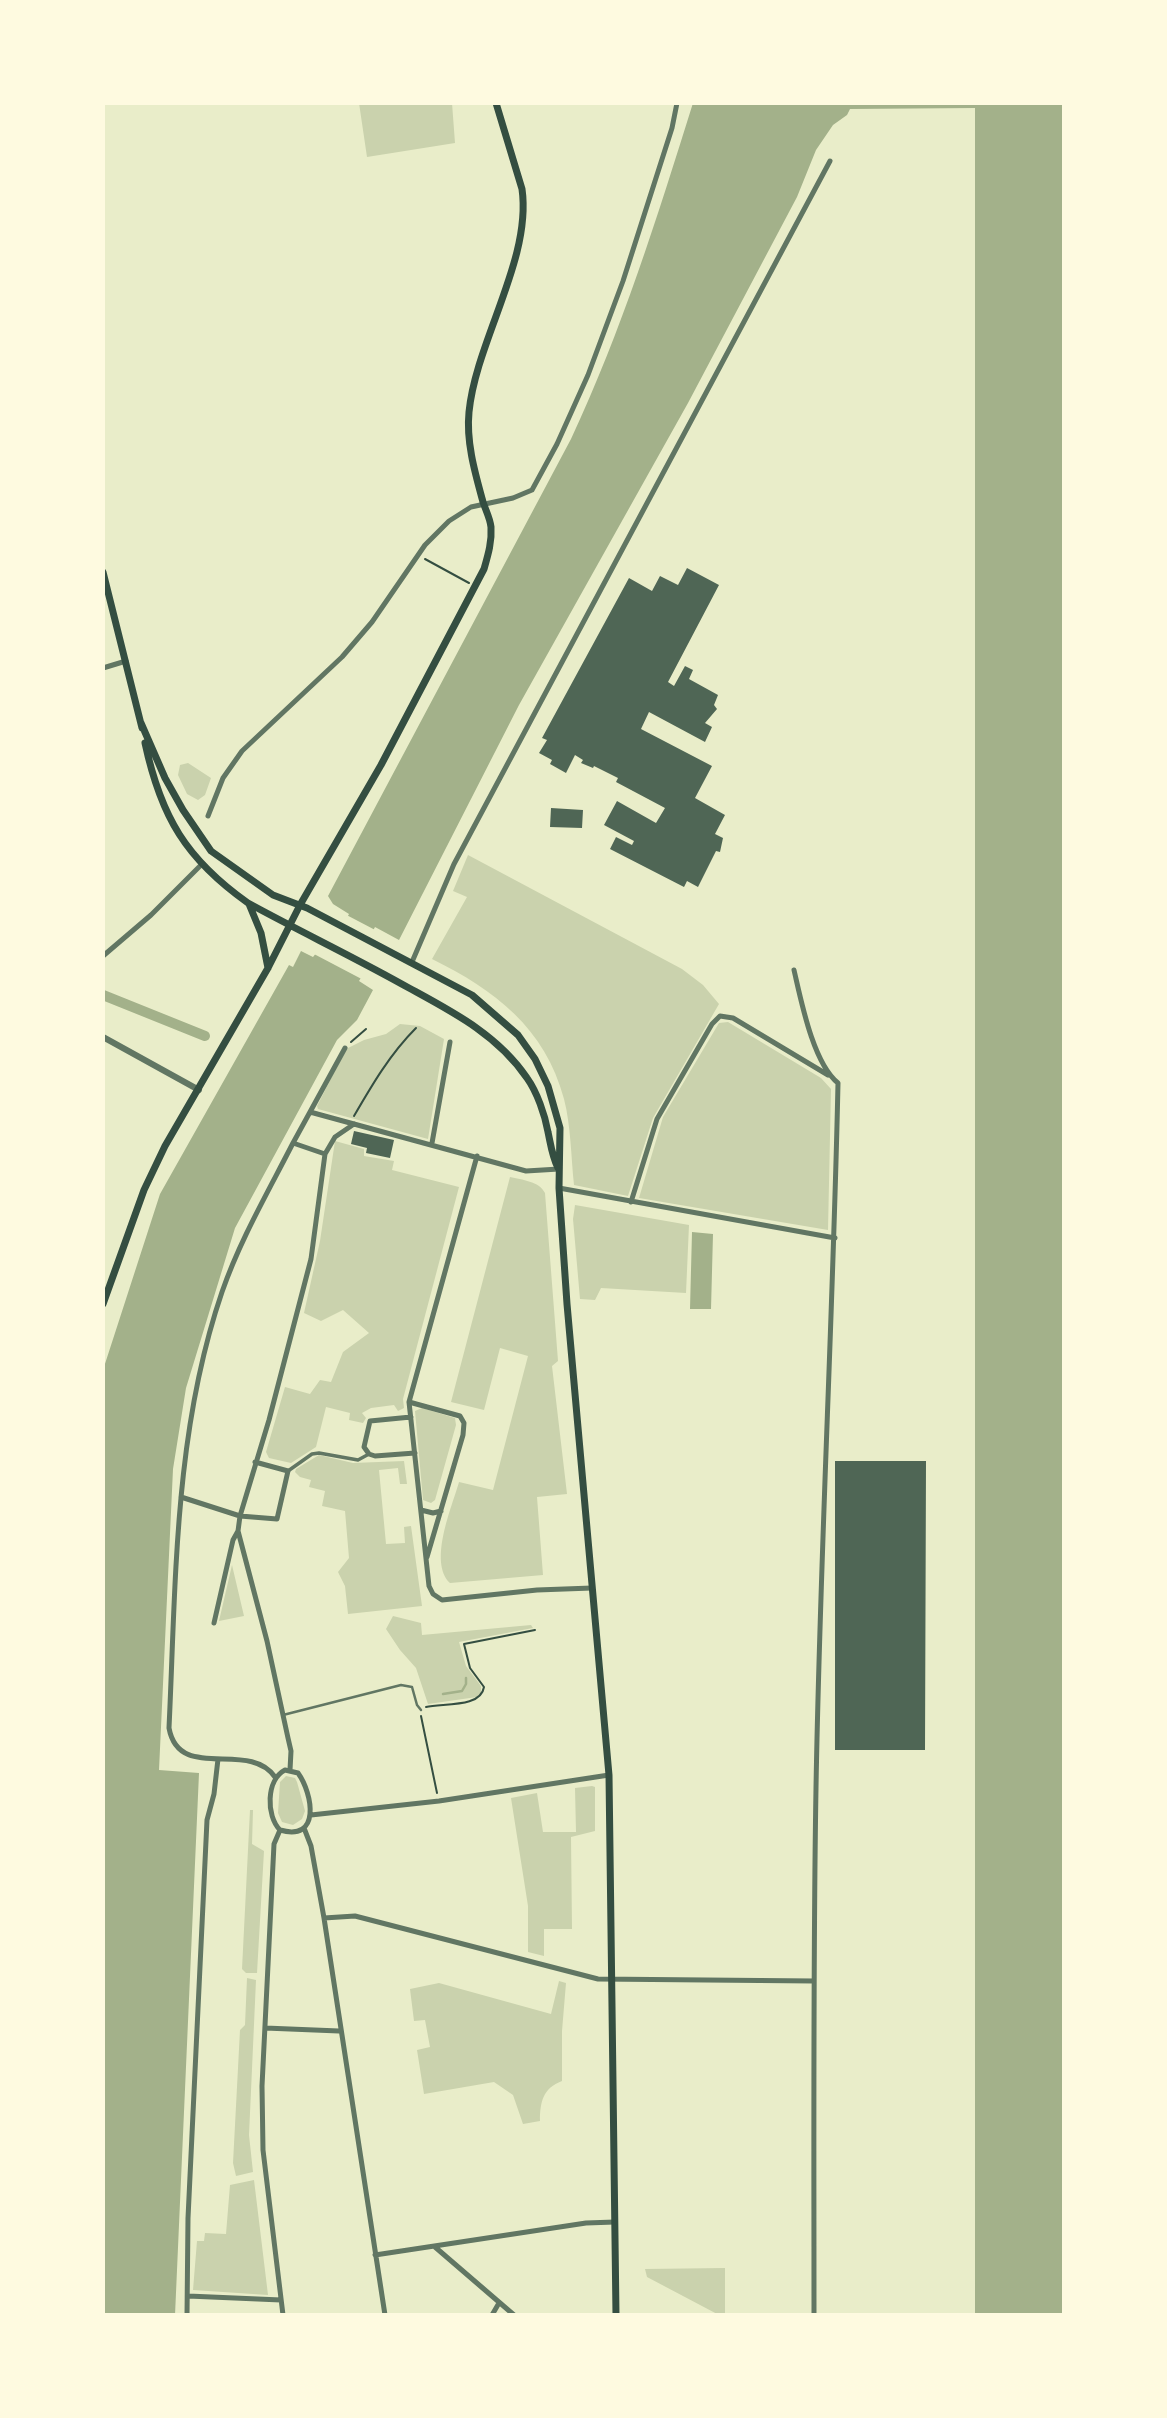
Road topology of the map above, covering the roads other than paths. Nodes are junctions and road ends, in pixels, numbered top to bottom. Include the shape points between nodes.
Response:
1 (496, 103) edge
2 (677, 103) edge
3 (830, 161) dead end
4 (484, 504) junction
5 (103, 572) edge
6 (126, 661) junction
7 (103, 668) edge
8 (141, 723) junction
9 (208, 816) dead end
10 (202, 864) junction
11 (248, 903) junction
12 (300, 905) junction
13 (290, 926) junction
14 (103, 957) edge
15 (412, 962) junction
16 (268, 968) junction
17 (794, 970) dead end
18 (103, 1037) edge
19 (450, 1042) dead end
20 (345, 1048) road end
21 (830, 1076) junction
22 (198, 1090) junction
23 (310, 1112) junction
24 (352, 1123) junction
25 (293, 1143) junction
26 (432, 1143) junction
27 (325, 1154) junction
28 (477, 1156) junction
29 (559, 1169) junction
30 (559, 1188) junction
31 (631, 1202) junction
32 (835, 1238) junction
33 (103, 1304) edge
34 (409, 1402) junction
35 (411, 1416) junction
36 (415, 1453) junction
37 (369, 1454) junction
38 (256, 1462) junction
39 (288, 1471) junction
40 (181, 1497) junction
41 (421, 1510) junction
42 (442, 1510) junction
43 (240, 1516) junction
44 (238, 1531) junction
45 (426, 1560) junction
46 (592, 1588) junction
47 (214, 1623) dead end
48 (421, 1710) road end
49 (283, 1715) junction
50 (218, 1762) junction
51 (290, 1770) junction
52 (609, 1774) junction
53 (275, 1777) junction
54 (311, 1815) junction
55 (304, 1828) junction
56 (279, 1830) junction
57 (324, 1918) junction
58 (611, 1979) junction
59 (814, 1981) junction
60 (265, 2028) junction
61 (340, 2031) junction
62 (615, 2222) junction
63 (435, 2247) junction
64 (375, 2255) junction
65 (188, 2296) junction
66 (281, 2300) junction
67 (499, 2303) junction
68 (187, 2315) edge
69 (283, 2315) edge
70 (385, 2315) edge
71 (492, 2315) edge
72 (514, 2315) edge
73 (616, 2315) edge
74 (814, 2315) edge

1 - 4 main road via 524,203 516,253 470,411 470,448
2 - 4 street via 623,281 557,444 532,490
3 - 15 street via 454,864
4 - 9 street via 449,520 342,657 242,751 223,778
4 - 12 main road via 491,528 484,569 381,765
5 - 6 main road
6 - 7 street
6 - 8 main road
8 - 10 main road via 166,812 179,837
8 - 12 main road via 164,778 212,851 273,895
10 - 11 main road
10 - 14 street
11 - 13 main road
11 - 16 main road via 261,933
12 - 13 main road
12 - 15 main road
13 - 16 main road
13 - 29 main road via 482,1030 508,1053 529,1080
15 - 29 main road via 498,1015 536,1059 560,1128
16 - 22 main road
17 - 21 street via 806,1023
18 - 22 street
19 - 26 street
20 - 23 street
21 - 31 street via 733,1018 720,1016 657,1119
21 - 32 street via 838,1083
22 - 33 main road via 144,1190
23 - 24 street
23 - 25 street
24 - 26 street
24 - 27 street via 334,1137
25 - 27 street
25 - 40 street via 222,1291 196,1382
26 - 28 street
27 - 38 street via 311,1259
28 - 29 street via 526,1171
28 - 34 street
29 - 30 main road
30 - 31 street
30 - 46 main road
31 - 32 street
32 - 59 street via 823,1517
34 - 35 street
34 - 42 street via 460,1416 464,1423
35 - 36 street
35 - 37 street via 370,1421 364,1447
36 - 37 street
36 - 41 street
37 - 39 street via 358,1460 318,1452
38 - 39 street
38 - 43 street
39 - 43 street via 277,1519
40 - 43 street
40 - 50 street via 169,1728 177,1749
41 - 42 street
41 - 45 street
42 - 45 street
43 - 44 street
44 - 47 street
44 - 49 street
45 - 46 street via 429,1586 442,1600
46 - 52 main road
48 - 49 lane via 412,1687 401,1685
49 - 51 street
50 - 53 street via 263,1764
50 - 65 street via 207,1830
51 - 53 street
51 - 54 street via 303,1779
52 - 54 street via 439,1801
52 - 58 main road
53 - 56 street via 271,1813
54 - 55 street
55 - 56 street
55 - 57 street
56 - 60 street via 274,1844
57 - 58 street via 355,1916
57 - 61 street
58 - 59 street
58 - 62 main road
59 - 74 street
60 - 61 street
60 - 66 street via 263,2150
61 - 64 street
62 - 63 street
62 - 73 main road
63 - 64 street
63 - 67 street
64 - 70 street
65 - 66 street
65 - 68 street
66 - 69 street
67 - 71 street
67 - 72 street

